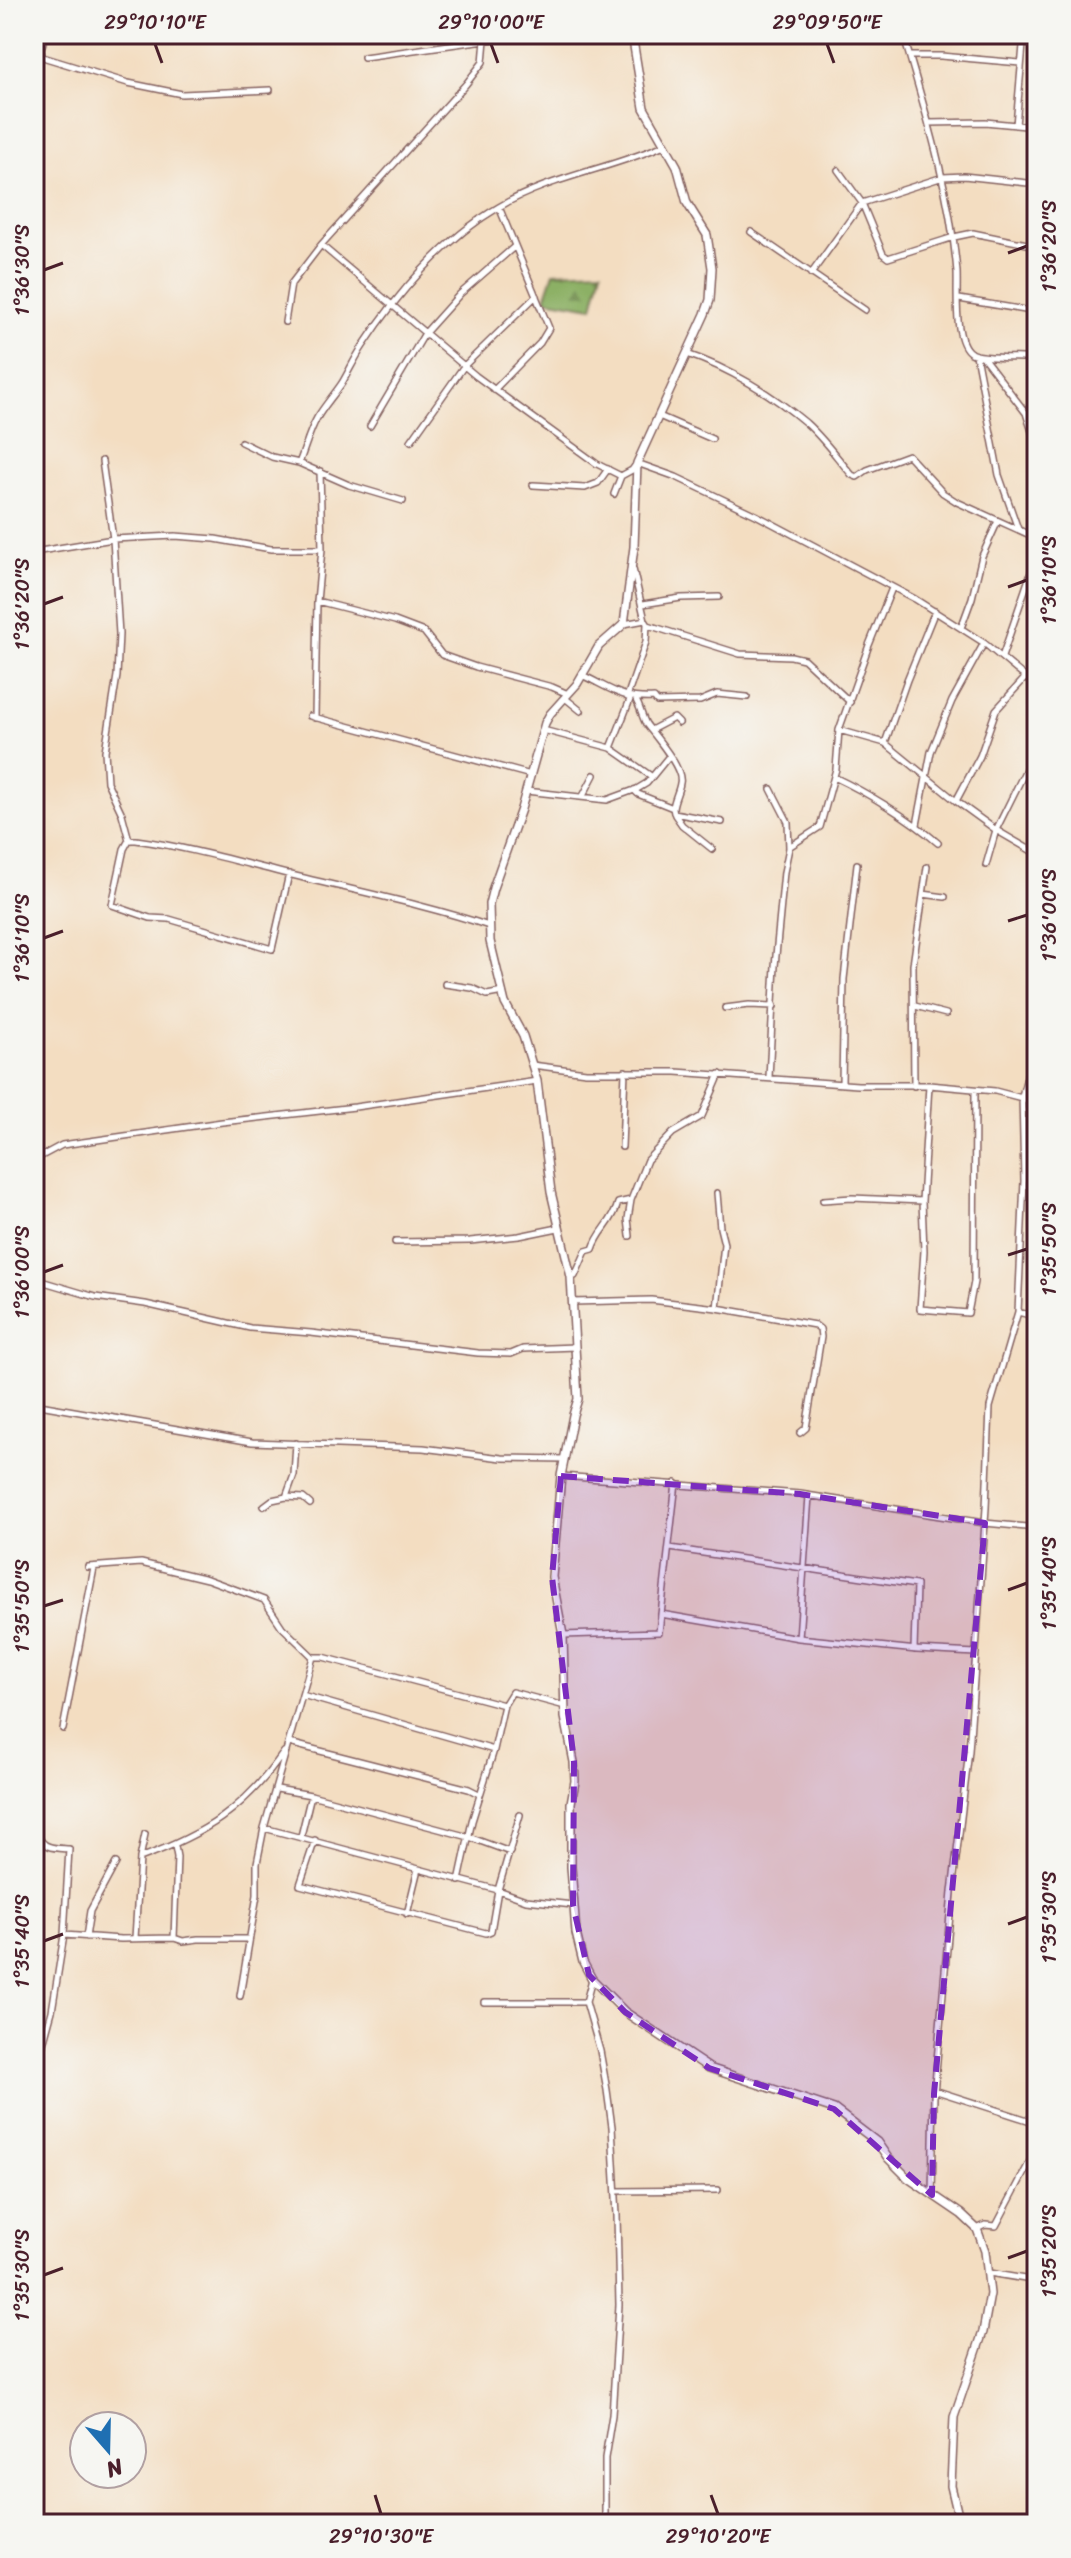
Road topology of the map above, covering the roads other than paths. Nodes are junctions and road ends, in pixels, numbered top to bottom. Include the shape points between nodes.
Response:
1 (45, 34) edge
2 (565, 34) edge
3 (632, 34) edge
4 (903, 34) edge
5 (1024, 34) edge
6 (485, 40) junction
7 (910, 56) junction
8 (364, 57) dead end
9 (1020, 63) junction
10 (270, 90) dead end
11 (929, 123) junction
12 (1016, 125) junction
13 (1037, 127) edge
14 (664, 145) junction
15 (838, 170) dead end
16 (943, 177) junction
17 (1037, 184) edge
18 (862, 203) junction
19 (499, 207) junction
20 (751, 232) dead end
21 (954, 237) junction
22 (321, 245) junction
23 (1037, 246) edge
24 (514, 247) junction
25 (811, 274) junction
26 (536, 296) junction
27 (959, 299) junction
28 (392, 307) junction
29 (865, 310) dead end
30 (1037, 312) edge
31 (285, 322) dead end
32 (425, 333) junction
33 (686, 354) junction
34 (980, 356) junction
35 (1037, 359) edge
36 (464, 366) junction
37 (494, 390) junction
38 (1037, 401) edge
39 (659, 416) junction
40 (1027, 418) junction
41 (370, 426) dead end
42 (712, 439) dead end
43 (411, 441) dead end
44 (241, 442) dead end
45 (1037, 447) edge
46 (102, 461) dead end
47 (299, 463) junction
48 (637, 463) junction
49 (608, 469) junction
50 (320, 471) junction
51 (621, 476) junction
52 (533, 485) dead end
53 (614, 494) dead end
54 (403, 501) dead end
55 (998, 521) junction
56 (1018, 530) junction
57 (113, 539) junction
58 (1037, 542) edge
59 (322, 549) junction
60 (34, 552) edge
61 (1037, 555) edge
62 (632, 566) junction
63 (892, 588) junction
64 (719, 597) dead end
65 (317, 601) junction
66 (643, 604) junction
67 (935, 611) junction
68 (646, 622) junction
69 (624, 624) junction
70 (961, 628) junction
71 (984, 643) junction
72 (1002, 657) junction
73 (582, 675) junction
74 (1026, 677) junction
75 (1037, 687) edge
76 (567, 696) junction
77 (747, 697) dead end
78 (631, 698) junction
79 (850, 702) junction
80 (581, 711) dead end
81 (679, 723) dead end
82 (653, 729) junction
83 (543, 730) junction
84 (839, 730) junction
85 (885, 743) junction
86 (1037, 747) edge
87 (611, 748) junction
88 (669, 756) junction
89 (531, 775) junction
90 (594, 775) dead end
91 (651, 776) junction
92 (834, 777) junction
93 (925, 777) junction
94 (771, 789) dead end
95 (634, 790) junction
96 (526, 791) junction
97 (583, 796) junction
98 (956, 801) junction
99 (674, 810) junction
100 (722, 822) dead end
101 (917, 825) junction
102 (996, 830) junction
103 (129, 840) junction
104 (938, 843) dead end
105 (789, 848) junction
106 (712, 849) dead end
107 (1037, 854) edge
108 (857, 864) dead end
109 (986, 865) dead end
110 (927, 867) dead end
111 (289, 874) junction
112 (923, 894) junction
113 (945, 897) dead end
114 (490, 927) junction
115 (445, 984) dead end
116 (503, 992) junction
117 (774, 1006) junction
118 (915, 1006) junction
119 (725, 1008) dead end
120 (946, 1014) dead end
121 (1037, 1039) edge
122 (531, 1065) junction
123 (625, 1071) junction
124 (720, 1074) junction
125 (769, 1077) junction
126 (537, 1081) junction
127 (842, 1083) junction
128 (929, 1085) junction
129 (914, 1086) junction
130 (975, 1090) junction
131 (1022, 1096) junction
132 (1037, 1102) edge
133 (622, 1147) dead end
134 (34, 1160) edge
135 (717, 1193) dead end
136 (631, 1200) junction
137 (823, 1200) dead end
138 (922, 1201) junction
139 (558, 1228) junction
140 (630, 1236) dead end
141 (395, 1242) dead end
142 (571, 1277) junction
143 (34, 1279) edge
144 (572, 1302) junction
145 (717, 1308) junction
146 (1018, 1312) junction
147 (1037, 1317) edge
148 (575, 1347) junction
149 (34, 1404) edge
150 (800, 1433) dead end
151 (296, 1443) junction
152 (566, 1459) junction
153 (561, 1476) junction
154 (676, 1483) junction
155 (809, 1495) junction
156 (286, 1497) junction
157 (310, 1504) dead end
158 (264, 1506) dead end
159 (985, 1523) junction
160 (1037, 1528) edge
161 (670, 1548) junction
162 (804, 1569) junction
163 (661, 1614) junction
164 (563, 1635) junction
165 (799, 1638) junction
166 (914, 1650) junction
167 (976, 1653) junction
168 (313, 1657) junction
169 (302, 1695) junction
170 (504, 1705) junction
171 (565, 1706) junction
172 (63, 1729) dead end
173 (289, 1743) junction
174 (286, 1750) junction
175 (494, 1750) junction
176 (277, 1789) junction
177 (479, 1794) junction
178 (311, 1795) junction
179 (520, 1815) dead end
180 (264, 1828) junction
181 (34, 1834) edge
182 (145, 1834) dead end
183 (301, 1836) junction
184 (469, 1837) junction
185 (315, 1840) junction
186 (175, 1846) junction
187 (510, 1852) junction
188 (140, 1858) junction
189 (116, 1863) dead end
190 (418, 1869) junction
191 (459, 1881) junction
192 (498, 1890) junction
193 (573, 1905) junction
194 (407, 1914) junction
195 (64, 1935) junction
196 (86, 1937) junction
197 (135, 1938) junction
198 (174, 1938) junction
199 (248, 1939) junction
200 (592, 1979) junction
201 (240, 1996) dead end
202 (484, 2002) dead end
203 (586, 2002) junction
204 (34, 2077) edge
205 (934, 2090) junction
206 (1037, 2123) edge
207 (1037, 2148) edge
208 (718, 2190) dead end
209 (616, 2191) junction
210 (932, 2195) junction
211 (977, 2229) junction
212 (989, 2273) junction
213 (1037, 2281) edge
214 (605, 2524) edge
215 (960, 2524) edge

1 - 10 street via 42,56 128,83 182,94
2 - 6 street
3 - 14 street via 644,108
4 - 7 street
5 - 9 street
6 - 8 street
6 - 22 street via 483,62 466,84
7 - 9 street
7 - 11 street
9 - 12 street
11 - 12 street
11 - 16 street
12 - 13 street
14 - 19 street
14 - 33 street via 711,254 710,300
15 - 18 street
16 - 17 street
16 - 18 street
16 - 21 street
18 - 21 street via 888,258
18 - 25 street
19 - 24 street
19 - 28 street via 449,243
20 - 25 street
21 - 23 street via 985,234
21 - 27 street
22 - 28 street
22 - 31 street via 291,284
24 - 26 street
24 - 32 street
25 - 29 street
26 - 36 street
26 - 37 street via 547,334
27 - 30 street
27 - 34 street via 962,344
28 - 32 street
28 - 47 street via 317,419
32 - 36 street
32 - 41 street
33 - 39 street
33 - 55 street via 764,393 795,415 857,477 908,455 943,493
34 - 35 street
34 - 40 street
34 - 56 street via 999,475
36 - 37 street
36 - 43 street
37 - 49 street
38 - 40 street
39 - 42 street
39 - 48 street
40 - 45 street
44 - 47 street
46 - 57 street
47 - 50 street
48 - 51 street
48 - 62 street
48 - 63 street via 745,509
49 - 51 street
49 - 52 street via 598,483 585,488
50 - 54 street
50 - 59 street
51 - 53 street
55 - 56 street
55 - 70 street
56 - 58 street
57 - 59 street via 175,536 271,549
57 - 60 street
57 - 103 street via 119,634 105,751 107,782
59 - 65 street
61 - 72 street
62 - 66 street
62 - 69 street
63 - 67 street
63 - 79 street
64 - 66 street
65 - 76 street via 424,632 442,655
65 - 89 street via 313,717
66 - 68 street
67 - 70 street
67 - 85 street
68 - 69 street
68 - 78 street
68 - 79 street via 725,651 804,659
69 - 73 street via 603,641
70 - 71 street
71 - 72 street
71 - 93 street via 952,701
72 - 74 street
73 - 76 street
73 - 78 street
74 - 75 street
74 - 98 street via 996,710
76 - 80 street
76 - 83 street
77 - 78 street via 717,694 686,702
78 - 82 street
78 - 87 street
79 - 84 street
81 - 82 street via 674,718
82 - 88 street
83 - 87 street
83 - 89 street
84 - 85 street
84 - 92 street
85 - 93 street
86 - 102 street
87 - 91 street
88 - 91 street
88 - 99 street via 681,782
89 - 96 street
90 - 97 street
91 - 95 street
92 - 101 street
92 - 105 street via 820,827
93 - 98 street
93 - 101 street
94 - 105 street via 788,822
95 - 97 street via 607,800
95 - 99 street
96 - 97 street
96 - 114 street via 493,888
98 - 102 street
99 - 100 street
99 - 106 street via 682,825
101 - 104 street
102 - 107 street
102 - 109 street
103 - 111 street via 188,848
103 - 111 street via 112,905 272,949
105 - 117 street
108 - 127 street via 844,979
110 - 112 street
111 - 114 street
112 - 113 street
112 - 118 street via 913,965
114 - 116 street
115 - 116 street via 487,995
116 - 122 street
117 - 119 street
117 - 125 street
118 - 120 street
118 - 129 street
121 - 131 street
122 - 123 street
122 - 126 street
123 - 124 street
123 - 133 street
124 - 125 street
124 - 136 street via 702,1116 673,1133 647,1160
125 - 127 street
126 - 134 street via 62,1145
126 - 139 street
127 - 129 street
128 - 129 street
128 - 130 street
128 - 138 street
130 - 131 street
130 - 138 street via 974,1282 968,1313 920,1309
131 - 132 street
131 - 146 street
135 - 145 street via 724,1244
136 - 140 street
136 - 142 street via 618,1203 614,1218
137 - 138 street
139 - 141 street via 470,1241
139 - 142 street
142 - 144 street
143 - 148 street via 95,1297 250,1328 478,1353
144 - 145 street via 651,1300
144 - 148 street
145 - 150 street via 820,1329 806,1428
146 - 147 street
146 - 159 street via 990,1407
148 - 152 street via 578,1399
149 - 151 street via 252,1442
151 - 152 street
151 - 156 street
152 - 153 street
153 - 154 street
153 - 164 street via 552,1577
154 - 155 street
154 - 161 street
155 - 159 street
155 - 162 street
156 - 157 street
156 - 158 street
159 - 160 street
159 - 167 street
161 - 162 street
161 - 163 street
162 - 165 street
162 - 166 street via 916,1585
163 - 164 street via 659,1632
163 - 165 street
164 - 171 street
165 - 166 street
166 - 167 street
167 - 205 street
168 - 169 street
168 - 170 street
168 - 172 street via 264,1600 141,1563 91,1567
169 - 173 street
169 - 175 street
170 - 171 street via 512,1692
170 - 175 street
171 - 193 street via 575,1781 570,1818
173 - 174 street
173 - 177 street
174 - 176 street
174 - 186 street via 265,1780 230,1812
175 - 177 street
176 - 178 street
176 - 180 street
177 - 184 street
178 - 183 street
178 - 184 street
179 - 187 street
180 - 183 street
180 - 199 street
181 - 195 street via 49,1848 69,1849
182 - 188 street
183 - 185 street
184 - 187 street
184 - 191 street
185 - 190 street
185 - 194 street via 300,1885
186 - 188 street
186 - 198 street
187 - 192 street
188 - 197 street
189 - 196 street via 90,1911
190 - 191 street
190 - 194 street
191 - 192 street
192 - 193 street via 526,1900
192 - 194 street via 491,1931 486,1933
193 - 200 street via 583,1962
195 - 196 street
195 - 204 street
196 - 197 street
197 - 198 street
198 - 199 street
199 - 201 street
200 - 203 street
200 - 210 street via 625,2012 709,2068 834,2109
202 - 203 street
203 - 209 street via 607,2090
205 - 206 street
205 - 210 street
207 - 211 street via 996,2226
208 - 209 street
209 - 214 street via 619,2305 605,2458
210 - 211 street
211 - 212 street
212 - 213 street
212 - 215 street via 983,2332 954,2417 951,2486

